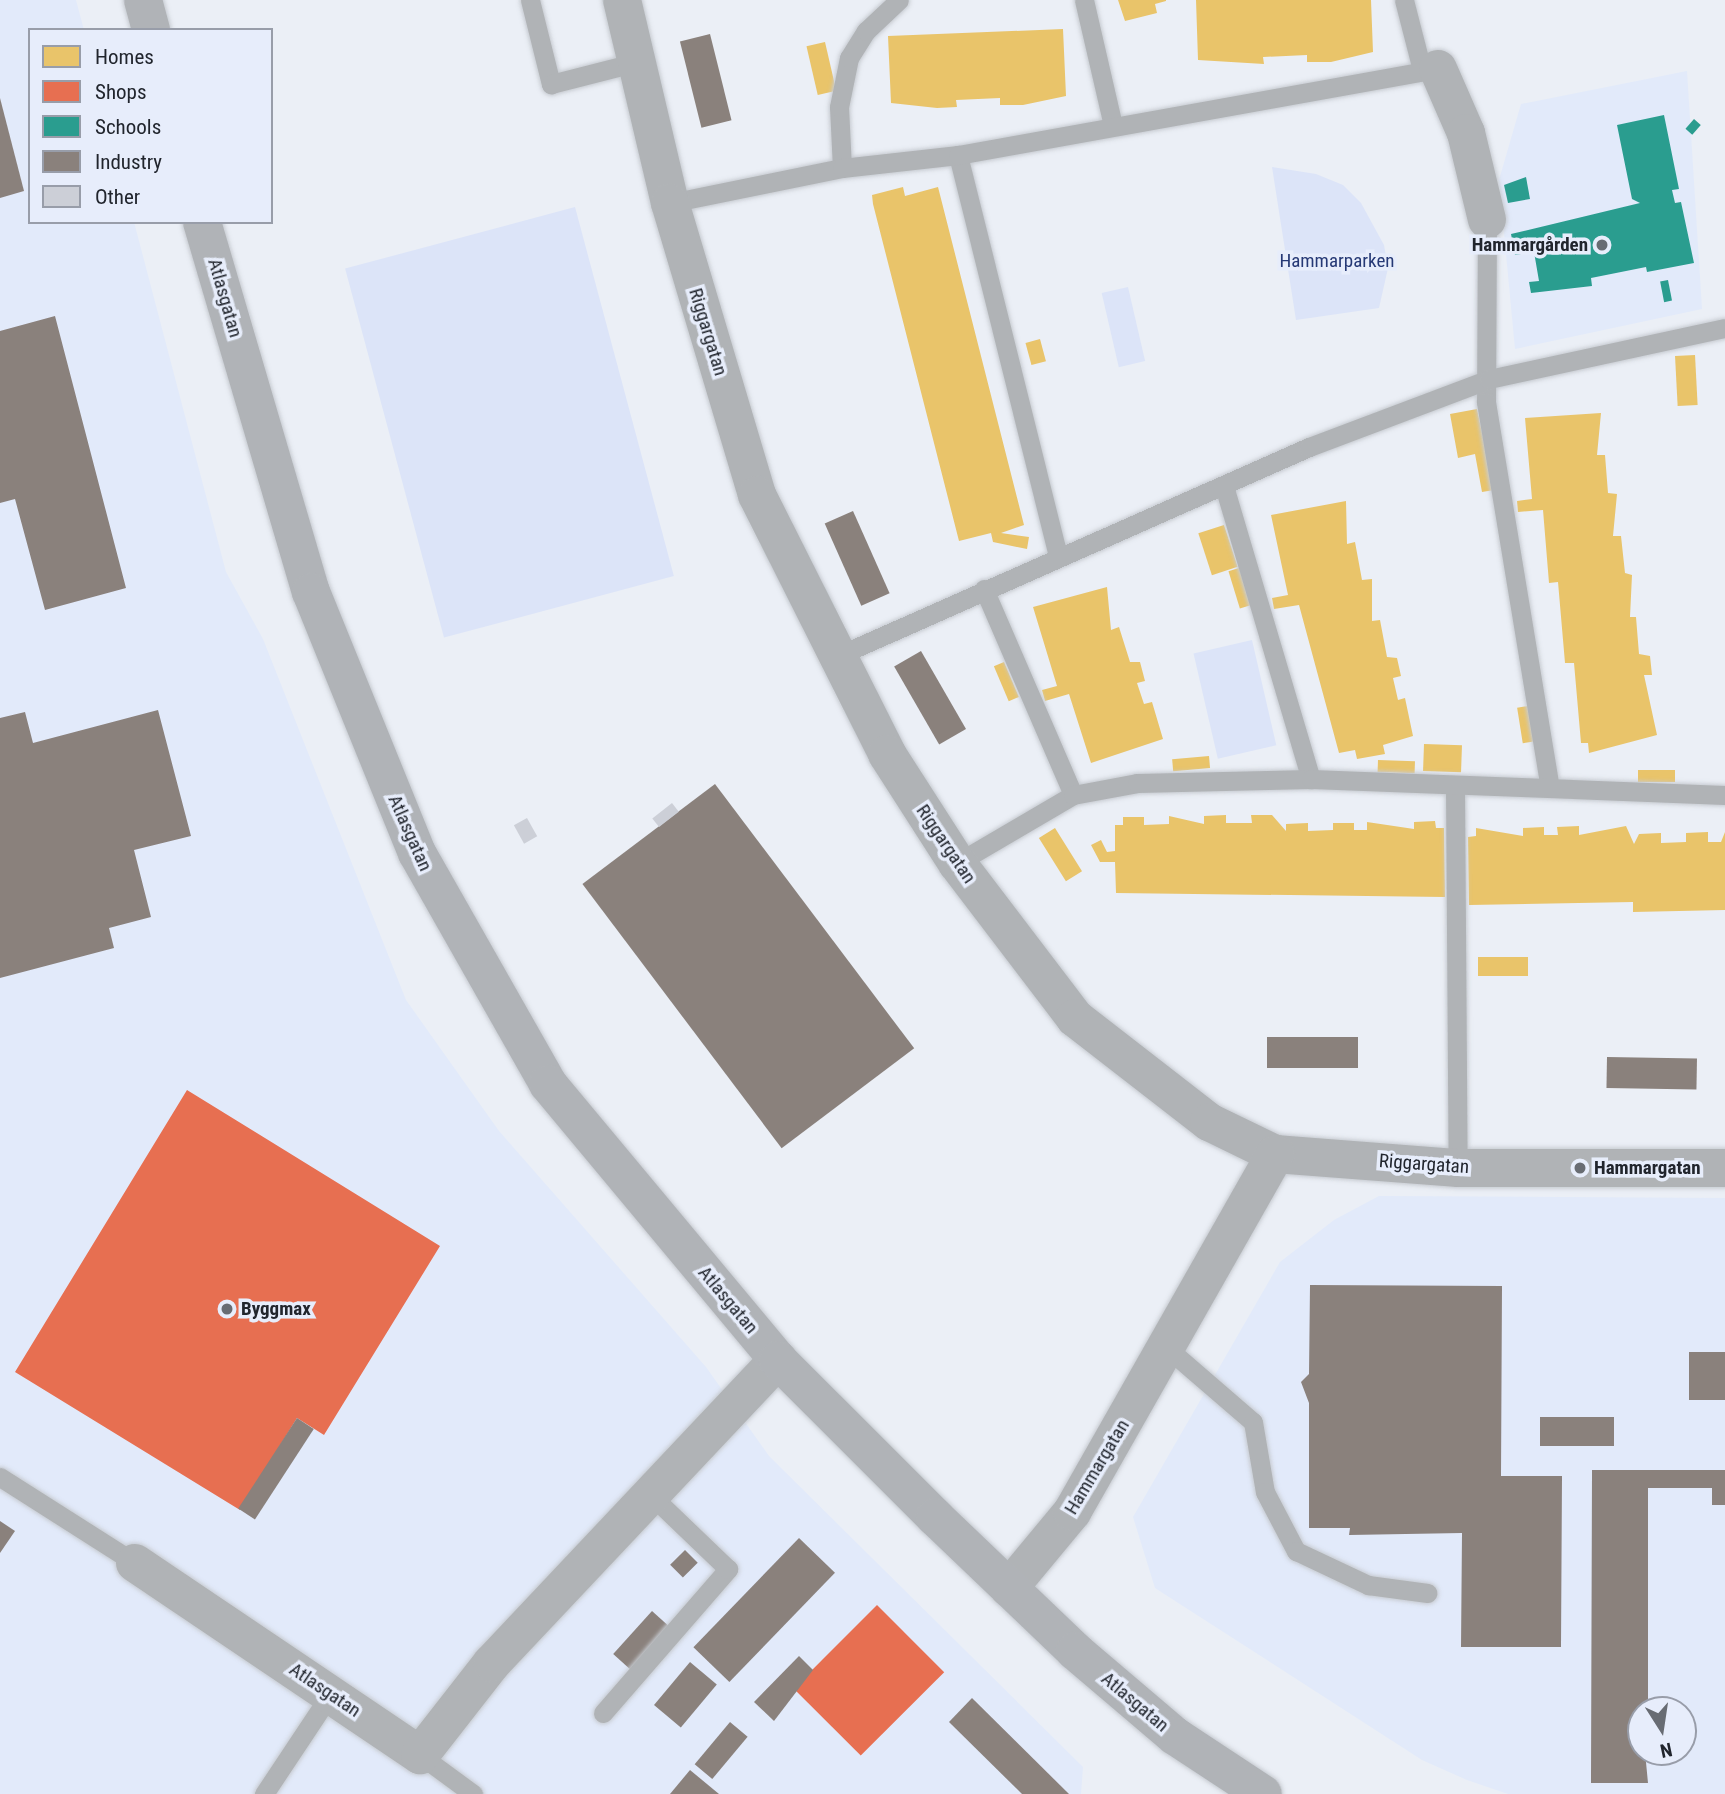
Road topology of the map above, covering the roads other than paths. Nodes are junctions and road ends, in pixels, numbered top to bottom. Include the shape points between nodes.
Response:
1 (143, 0) edge
2 (530, 0) edge
3 (622, 0) edge
4 (899, 0) edge
5 (1083, 0) edge
6 (1404, 0) edge
7 (150, 28) edge
8 (637, 62) junction
9 (1430, 70) junction
10 (1112, 126) junction
11 (958, 155) junction
12 (842, 168) junction
13 (670, 203) junction
14 (1488, 220) joint
15 (203, 224) edge
16 (1725, 328) edge
17 (1489, 379) junction
18 (1224, 486) junction
19 (1058, 557) junction
20 (984, 589) junction
21 (833, 658) junction
22 (1311, 779) junction
23 (1455, 786) junction
24 (1550, 787) junction
25 (1073, 795) junction
26 (1725, 795) edge
27 (957, 863) junction
28 (1275, 1154) junction
29 (1458, 1168) junction
30 (1725, 1168) edge
31 (1166, 1347) junction
32 (778, 1360) junction
33 (0, 1477) edge
34 (653, 1497) junction
35 (135, 1563) joint
36 (1009, 1588) junction
37 (1427, 1593) dead end
38 (331, 1693) junction
39 (603, 1713) dead end
40 (420, 1755) junction
41 (264, 1794) edge
42 (473, 1794) edge
43 (1263, 1794) edge

1 - 7 street
2 - 8 lane via 551,84
3 - 8 street, Riggargatan
4 - 12 lane via 866,31 849,58 839,107
5 - 10 lane
6 - 9 lane
8 - 13 street, Riggargatan
9 - 10 lane
9 - 14 street via 1466,133
10 - 11 lane
11 - 12 lane
11 - 19 lane
12 - 13 lane
13 - 21 street, Riggargatan via 757,495
14 - 17 lane
15 - 32 street, Atlasgatan via 311,592 417,853 548,1084
16 - 17 lane
17 - 18 lane
17 - 24 lane via 1486,402
18 - 19 lane
18 - 22 lane
19 - 20 lane
20 - 21 lane
20 - 25 lane
21 - 27 street, Riggargatan
22 - 23 lane
22 - 25 lane via 1138,783
23 - 24 lane
23 - 29 lane
24 - 26 lane
25 - 27 lane
27 - 28 street, Riggargatan via 1075,1018 1209,1122
28 - 29 street, Riggargatan
28 - 31 street, Hammargatan
29 - 30 street, Riggargatan
31 - 36 street, Hammargatan via 1072,1512
31 - 37 lane via 1253,1422 1265,1492 1296,1551 1368,1585
32 - 34 street
32 - 36 street, Atlasgatan
33 - 35 lane
34 - 39 lane via 728,1569
34 - 40 street via 492,1663
35 - 38 street, Atlasgatan
36 - 43 street, Atlasgatan via 1175,1735
38 - 40 street, Atlasgatan
38 - 41 lane
40 - 42 lane

